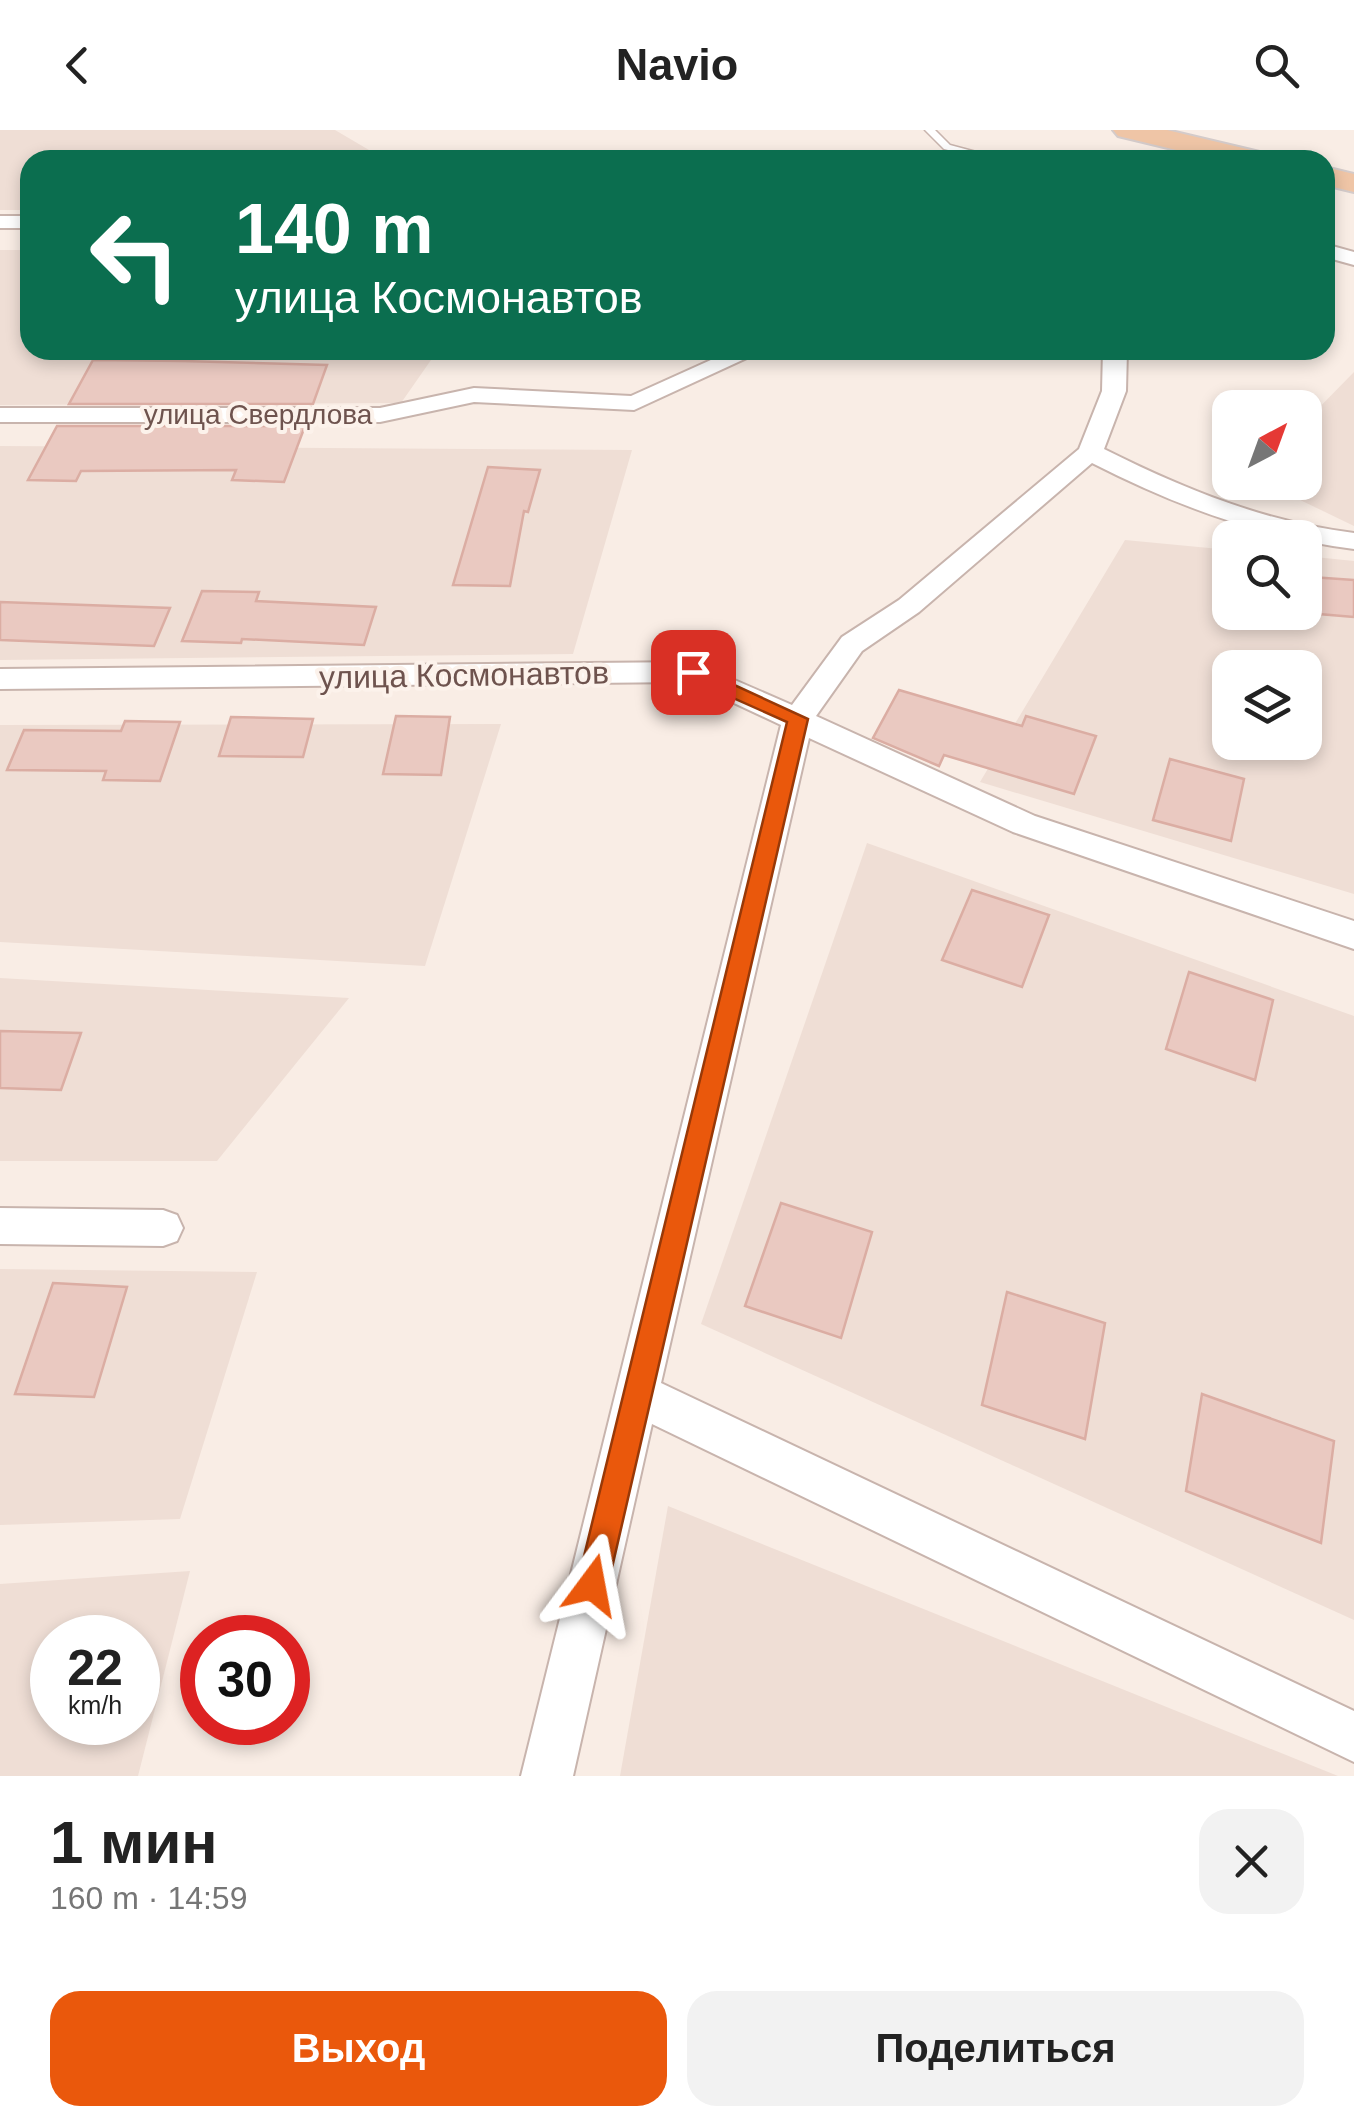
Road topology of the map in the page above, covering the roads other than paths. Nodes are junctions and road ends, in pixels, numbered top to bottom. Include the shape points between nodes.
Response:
1 (930, 130) edge
2 (1128, 130) edge
3 (956, 150) edge
4 (1213, 150) edge
5 (729, 360) edge
6 (1115, 360) edge
7 (0, 415) edge
8 (1090, 452) junction
9 (1354, 541) edge
10 (0, 679) edge
11 (798, 719) junction
12 (1354, 935) edge
13 (0, 1226) edge
14 (163, 1228) dead end
15 (637, 1394) junction
16 (1354, 1737) edge
17 (548, 1776) edge

1 - 3 lane
2 - 4 main road
5 - 7 street, улица Свердлова via 634,402 474,395 380,415
6 - 8 street via 1114,391
8 - 9 street via 1142,479 1301,537
8 - 11 street via 909,606 852,644
10 - 11 street, улица Космонавтов via 693,672
11 - 12 street, улица Космонавтов via 1024,824
11 - 15 street
13 - 14 street
15 - 16 street
15 - 17 street

